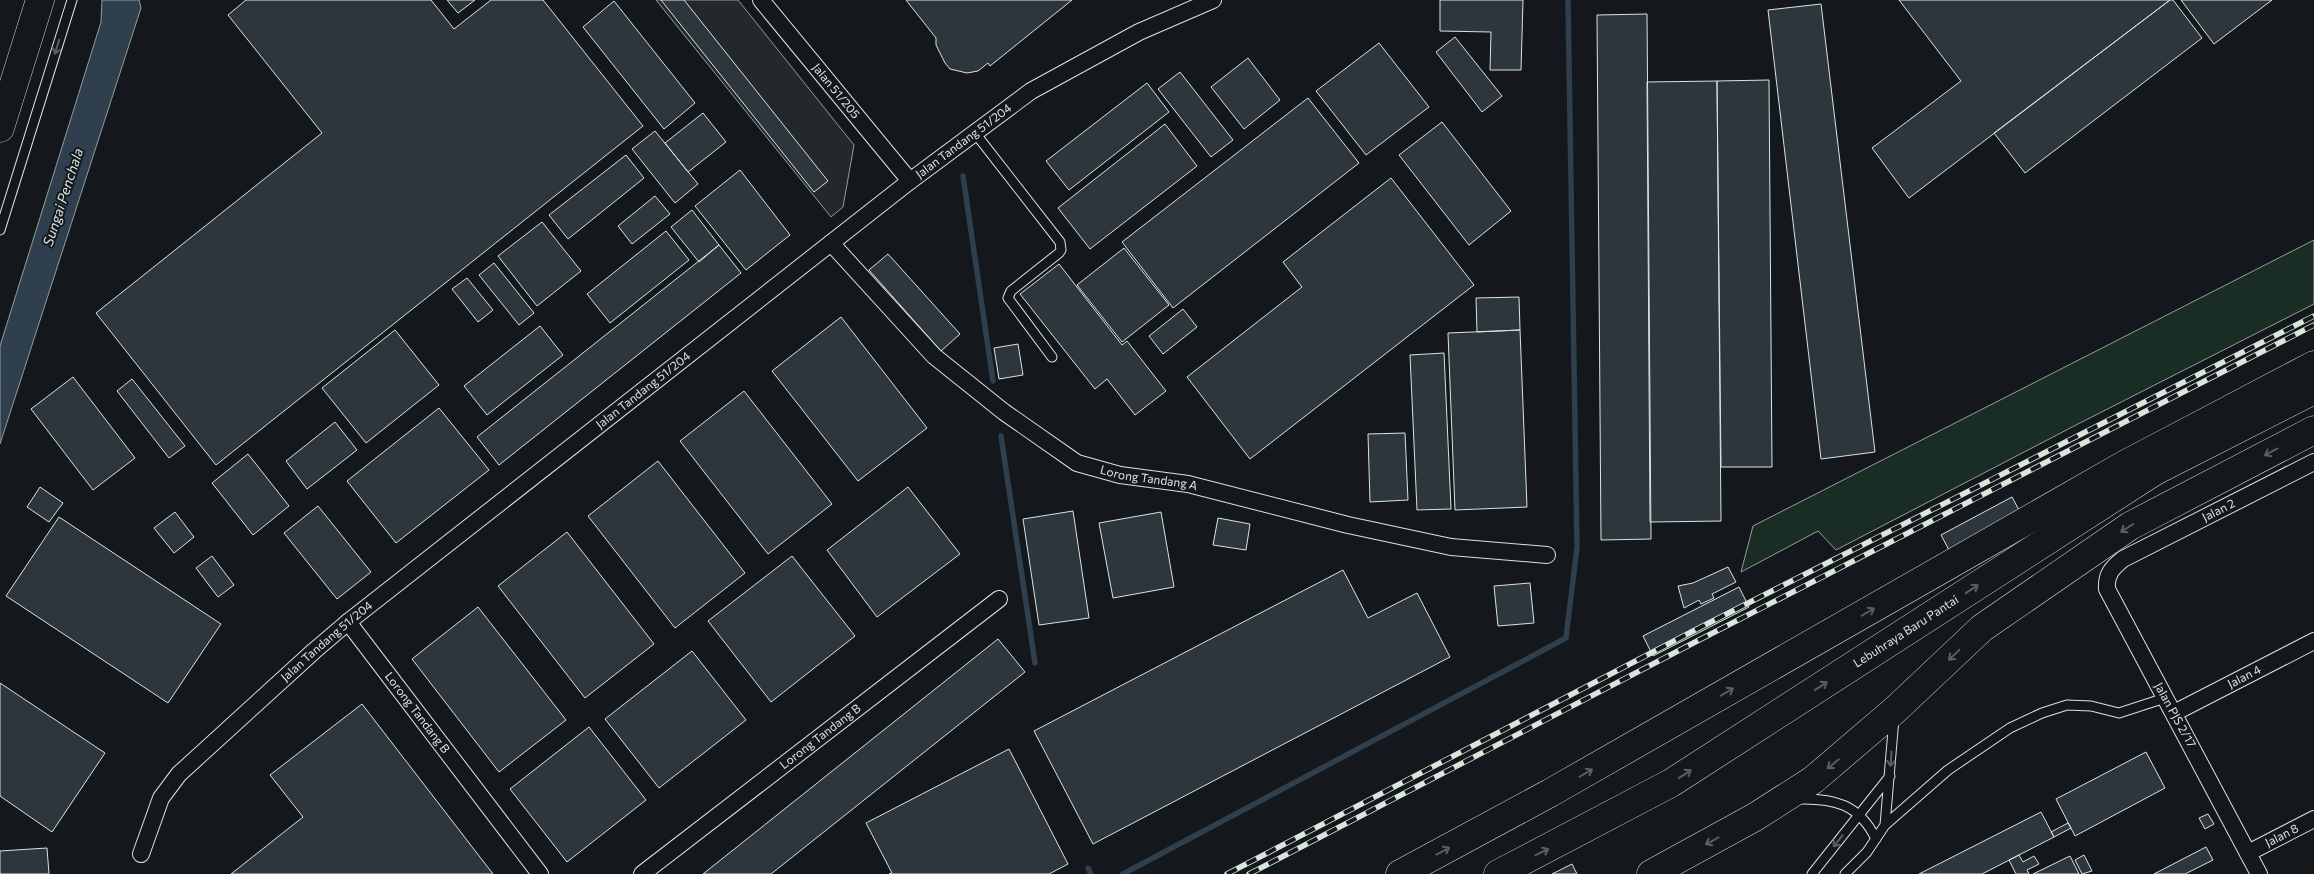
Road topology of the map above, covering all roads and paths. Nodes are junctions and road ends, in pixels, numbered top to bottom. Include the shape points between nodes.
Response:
1 (40, 0) edge
2 (72, 0) edge
3 (761, 0) edge
4 (1213, 0) edge
5 (0, 128) edge
6 (975, 133) junction
7 (910, 181) junction
8 (0, 230) edge
9 (831, 243) junction
10 (1052, 357) dead end
11 (2314, 365) edge
12 (2314, 390) edge
13 (2314, 430) edge
14 (2314, 462) edge
15 (1547, 555) dead end
16 (2123, 559) joint
17 (1000, 600) dead end
18 (348, 622) junction
19 (2314, 641) edge
20 (2165, 698) junction
21 (1895, 710) junction
22 (2174, 713) junction
23 (1890, 776) junction
24 (1782, 800) junction
25 (1859, 815) junction
26 (2314, 819) edge
27 (1885, 825) junction
28 (1876, 839) junction
29 (2248, 853) junction
30 (141, 854) dead end
31 (540, 874) edge
32 (642, 874) edge
33 (1400, 874) edge
34 (1498, 874) edge
35 (1651, 874) edge
36 (1812, 874) edge
37 (1845, 874) edge
38 (2259, 874) edge

1 - 5 highway
2 -> 8 lane
3 - 7 street, Jalan 51/205
4 - 6 street, Jalan Tandang 51/204 via 1139,32 1031,91
6 - 7 street, Jalan Tandang 51/204
6 - 10 lane via 1060,242 1062,250 1011,291 1008,298
7 - 9 street, Jalan Tandang 51/204
9 - 15 street, Lorong Tandang A via 934,356 1077,464 1120,475 1188,484 1348,525 1451,547
9 - 18 street, Jalan Tandang 51/204
33 -> 11 highway via 1550,793 2124,465
34 -> 12 highway, Lebuhraya Baru Pantai via 1671,783 2155,471
13 -> 21 highway via 2130,526 1982,628
14 - 16 street, Jalan 2
16 - 20 street, Jalan PJS 2/17 via 2110,571 2106,579 2108,588
17 - 32 street, Lorong Tandang B
18 - 30 street, Jalan Tandang 51/204 via 179,774 161,798
18 - 31 street, Lorong Tandang B
19 - 22 street, Jalan 4
20 - 22 street, Jalan PJS 2/17
20 - 27 lane via 2119,713 2080,704 2042,713 2010,728 1948,770
21 -> 23 lane
21 -> 24 highway via 1813,780
22 - 29 street, Jalan PJS 2/17
23 - 25 lane
23 - 27 lane
24 - 25 lane via 1830,799
24 -> 35 highway
25 - 28 lane via 1870,826
25 -> 36 lane
26 - 29 street, Jalan 8
27 - 28 lane
28 - 37 lane
29 - 38 street, Jalan PJS 2/17

